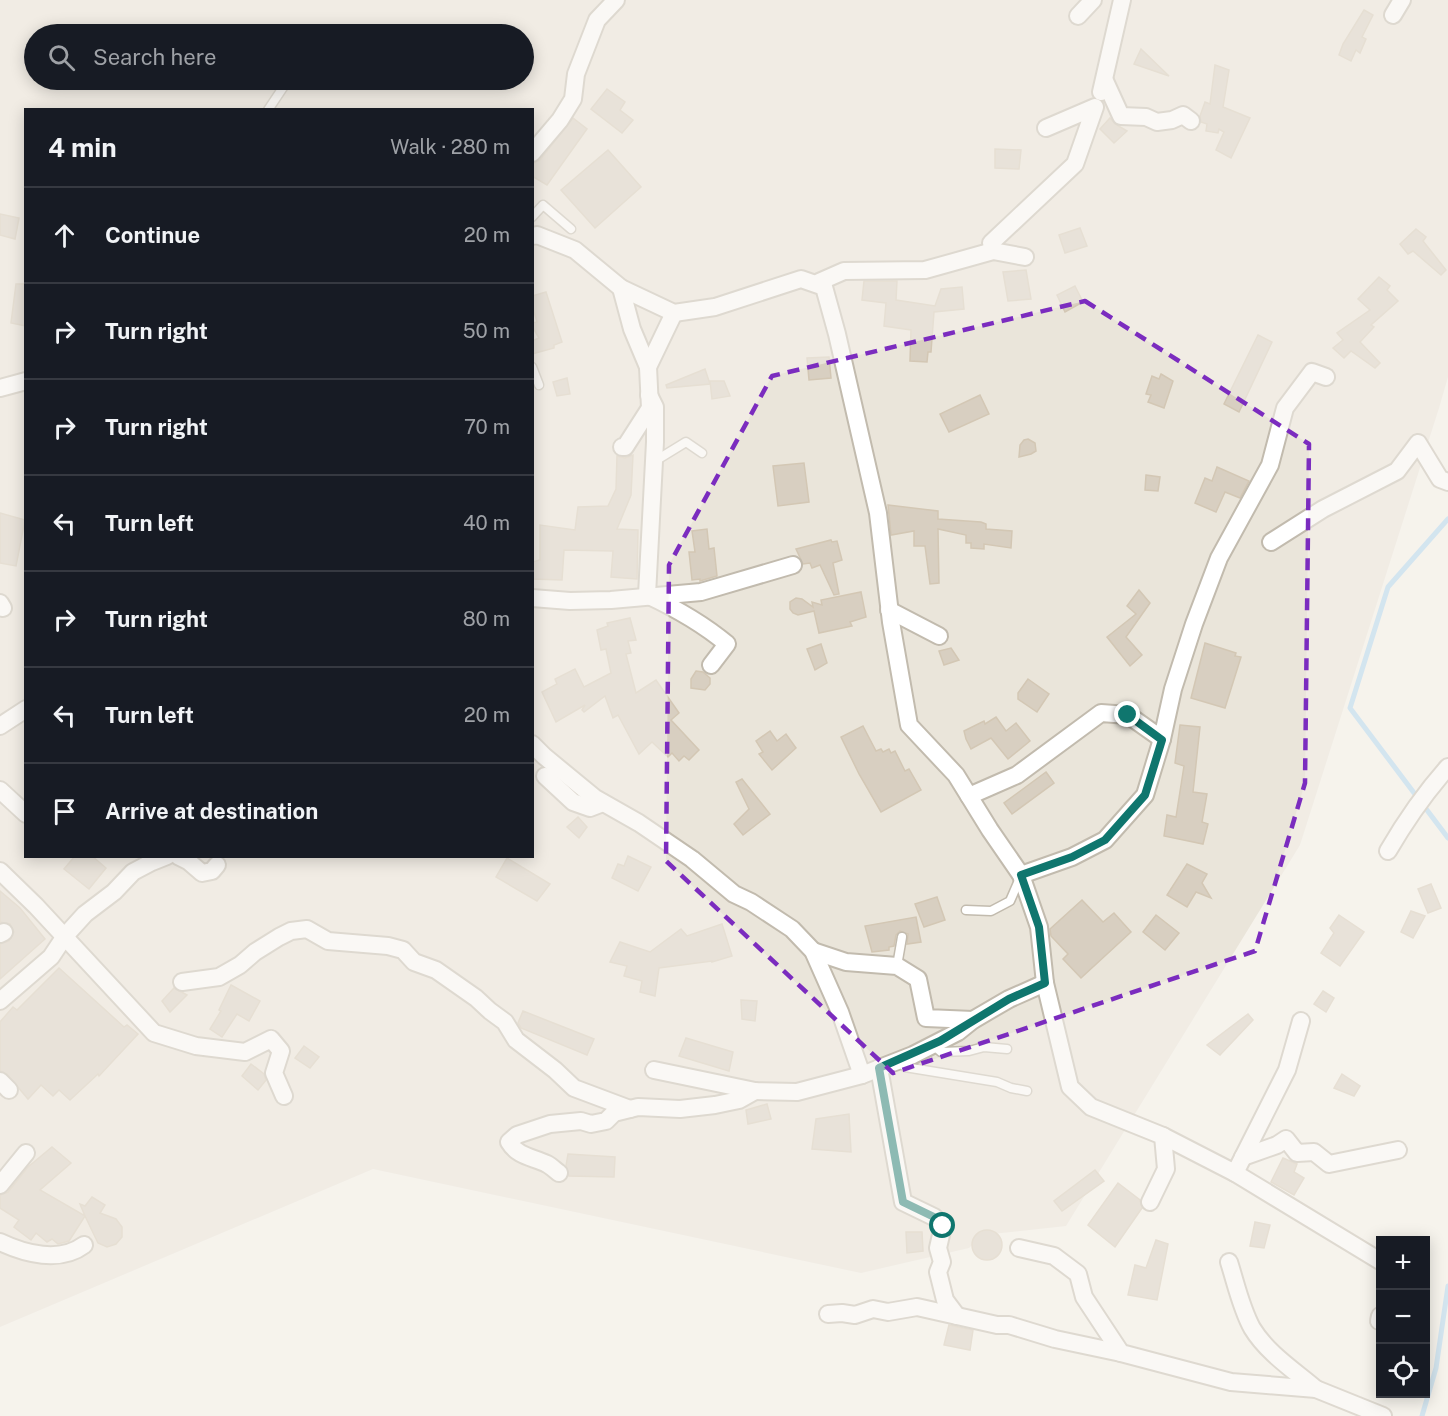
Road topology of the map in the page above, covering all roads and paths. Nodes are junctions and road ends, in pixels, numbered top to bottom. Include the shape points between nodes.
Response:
1 (616, 0) edge
2 (1093, 0) edge
3 (1122, 0) edge
4 (1402, 0) edge
5 (1393, 15) dead end
6 (1078, 16) dead end
7 (1105, 81) junction
8 (281, 90) edge
9 (1095, 107) junction
10 (269, 108) edge
11 (1191, 121) dead end
12 (1046, 128) dead end
13 (534, 151) edge
14 (534, 216) edge
15 (571, 229) dead end
16 (534, 236) edge
17 (991, 243) dead end
18 (1025, 257) dead end
19 (819, 282) dead end
20 (621, 288) junction
21 (674, 313) junction
22 (648, 367) junction
23 (534, 372) edge
24 (1326, 377) dead end
25 (24, 382) edge
26 (539, 384) dead end
27 (0, 388) edge
28 (649, 395) junction
29 (622, 447) dead end
30 (702, 453) dead end
31 (655, 461) junction
32 (1448, 482) edge
33 (1271, 542) dead end
34 (793, 565) dead end
35 (647, 595) junction
36 (534, 598) edge
37 (889, 610) junction
38 (939, 636) dead end
39 (711, 665) dead end
40 (24, 710) edge
41 (0, 726) edge
42 (1162, 740) junction
43 (534, 746) edge
44 (1448, 767) edge
45 (545, 776) dead end
46 (0, 790) edge
47 (969, 796) junction
48 (603, 803) junction
49 (24, 811) edge
50 (1388, 851) dead end
51 (162, 858) edge
52 (182, 858) edge
53 (217, 865) dead end
54 (0, 871) edge
55 (1021, 875) junction
56 (966, 910) dead end
57 (65, 936) junction
58 (902, 937) dead end
59 (813, 951) junction
60 (897, 966) junction
61 (182, 982) dead end
62 (1045, 983) junction
63 (0, 1001) edge
64 (973, 1020) junction
65 (1301, 1021) dead end
66 (933, 1045) junction
67 (1007, 1049) dead end
68 (898, 1061) junction
69 (879, 1068) junction
70 (654, 1070) dead end
71 (862, 1075) junction
72 (755, 1091) junction
73 (1027, 1091) dead end
74 (284, 1096) dead end
75 (630, 1109) junction
76 (1163, 1136) junction
77 (1398, 1150) dead end
78 (26, 1153) dead end
79 (1243, 1157) junction
80 (559, 1173) dead end
81 (1235, 1173) junction
82 (0, 1185) edge
83 (1150, 1202) dead end
84 (0, 1242) edge
85 (84, 1245) dead end
86 (1019, 1248) dead end
87 (1376, 1259) edge
88 (1229, 1262) dead end
89 (828, 1314) dead end
90 (957, 1316) junction
91 (1121, 1353) junction
92 (1316, 1389) junction
93 (1383, 1416) edge

1 - 13 street via 597,20 576,74 573,99
2 - 6 street
3 - 7 street
4 - 5 street
7 - 9 street
7 - 11 street via 1121,116 1146,117 1157,122 1183,115
8 - 10 lane
9 - 12 street
9 - 17 street via 1075,164
14 - 15 lane via 543,205
16 - 20 street via 575,250
18 - 19 street via 993,251 925,270 844,271
20 - 21 street
20 - 22 street
21 - 22 street
21 - 37 street via 715,307 801,279 824,287 878,513
22 - 28 street
23 - 26 lane
24 - 42 street via 1312,372 1285,408 1270,465 1219,558 1194,624
25 - 27 street
28 - 29 street via 650,408
28 - 31 street via 655,407
30 - 31 lane via 686,442
31 - 35 street
32 - 33 street via 1440,479 1418,443 1397,471 1323,509
34 - 35 street via 701,592
35 - 36 street via 611,600
35 - 39 street via 704,624 727,644
37 - 38 street
37 - 47 street via 909,725 956,775
40 - 41 street
42 - 47 street via 1128,715 1101,713 1017,775
42 - 55 street via 1145,795 1105,840
43 - 48 street
44 - 50 street via 1411,812
45 - 48 street via 573,802 590,808
46 - 49 street
47 - 55 street
48 - 59 street via 639,823 734,894 792,929
51 - 57 street via 133,872
52 - 53 street via 202,873
54 - 57 street
55 - 56 lane via 1010,901 991,911
55 - 62 street via 1039,927
57 - 63 street via 51,957
57 - 74 street via 154,1033 196,1046 245,1052 271,1039 281,1051 274,1073
58 - 60 lane
59 - 60 street via 846,962
59 - 71 street
60 - 64 street via 918,980 922,1021
61 - 75 street via 219,977 279,937 307,928 328,941 403,950 414,962 436,970 476,998 505,1022 516,1040 574,1088
62 - 64 street
62 - 76 street via 1070,1087 1091,1107
64 - 66 street
65 - 79 street via 1287,1070
66 - 67 lane via 941,1052 984,1047
66 - 68 street
68 - 69 street
68 - 73 lane via 905,1067 997,1082
69 - 71 street
69 - 90 street via 903,1202 934,1217 943,1226 938,1272 945,1300
70 - 72 street
71 - 72 street via 796,1092
72 - 75 street via 739,1100 715,1105
75 - 80 street via 591,1125 581,1121 533,1129 509,1142 513,1149
76 - 81 street
76 - 83 street via 1166,1169
77 - 79 street via 1329,1164 1314,1152 1297,1153 1286,1139
78 - 82 street
79 - 81 street
81 - 87 street
84 - 85 street via 20,1252 47,1255 74,1252
86 - 91 street via 1054,1256 1078,1274 1084,1297
88 - 92 street via 1253,1329
89 - 90 street via 855,1315 873,1309 888,1312 917,1307
90 - 91 street
91 - 92 street via 1231,1382
92 - 93 street

